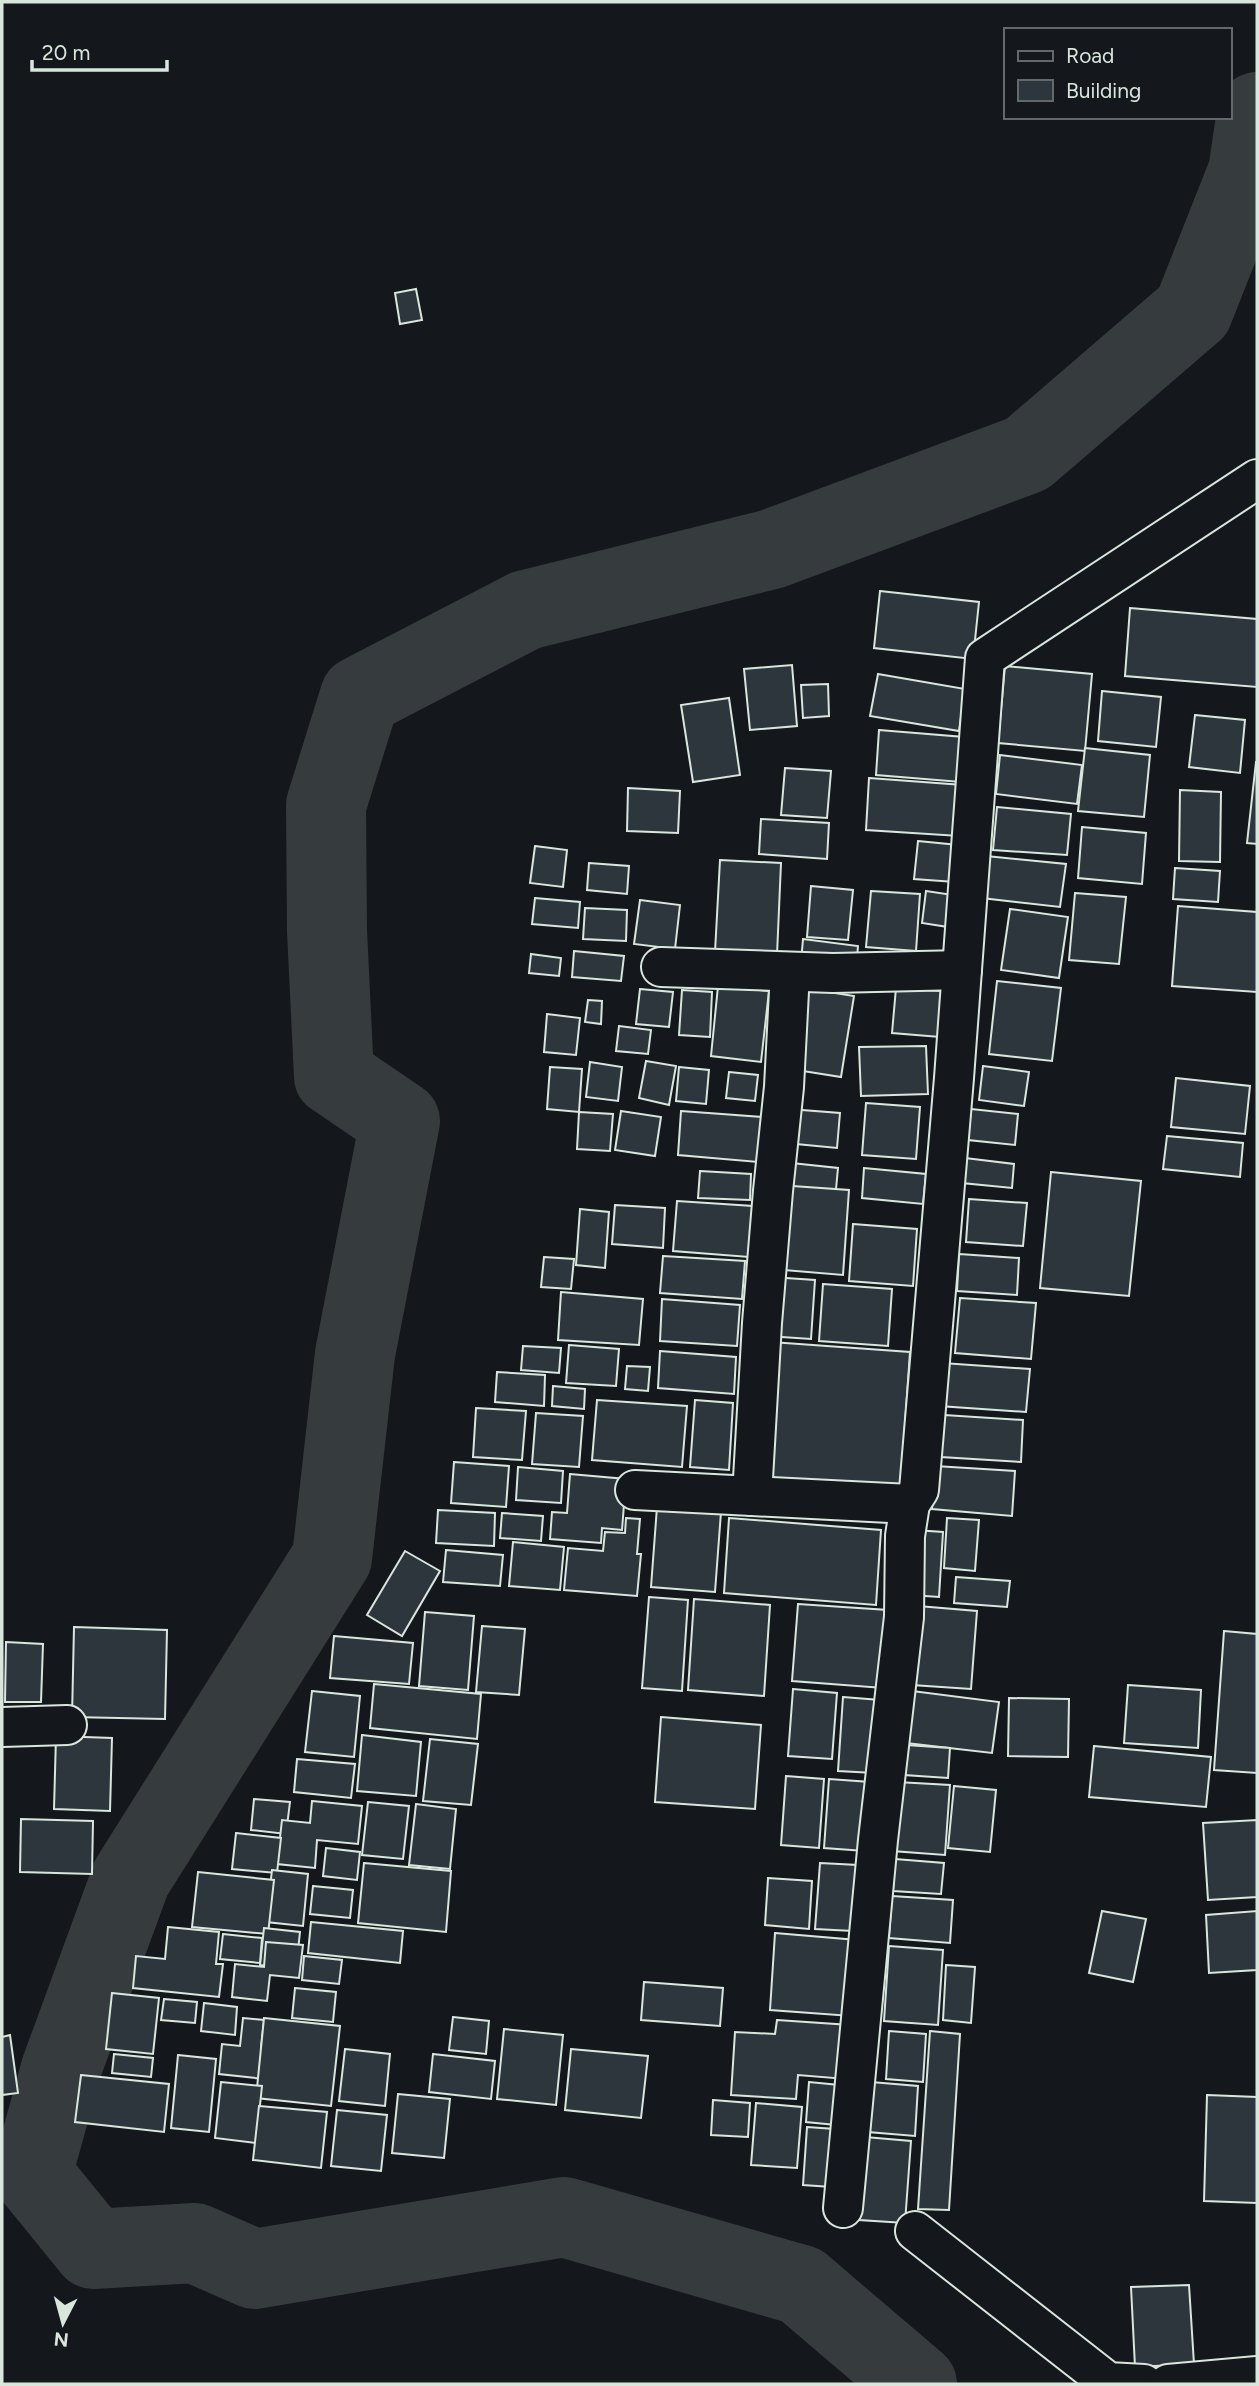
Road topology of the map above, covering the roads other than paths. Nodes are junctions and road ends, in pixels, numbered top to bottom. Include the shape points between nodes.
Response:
1 (1257, 479) edge
2 (661, 967) dead end
3 (962, 970) junction
4 (790, 972) junction
5 (635, 1490) dead end
6 (752, 1496) junction
7 (910, 1504) junction
8 (67, 1725) dead end
9 (2, 1727) edge
10 (843, 2208) dead end
11 (915, 2231) dead end
12 (1257, 2376) edge
13 (1144, 2384) edge
14 (1168, 2384) edge

1 - 3 street via 985,658
2 - 4 street
3 - 4 street
3 - 7 street via 919,1490
4 - 6 street
5 - 6 street
6 - 7 street
7 - 10 street via 904,1617
8 - 9 street
11 - 13 street via 1108,2382
12 - 14 street

